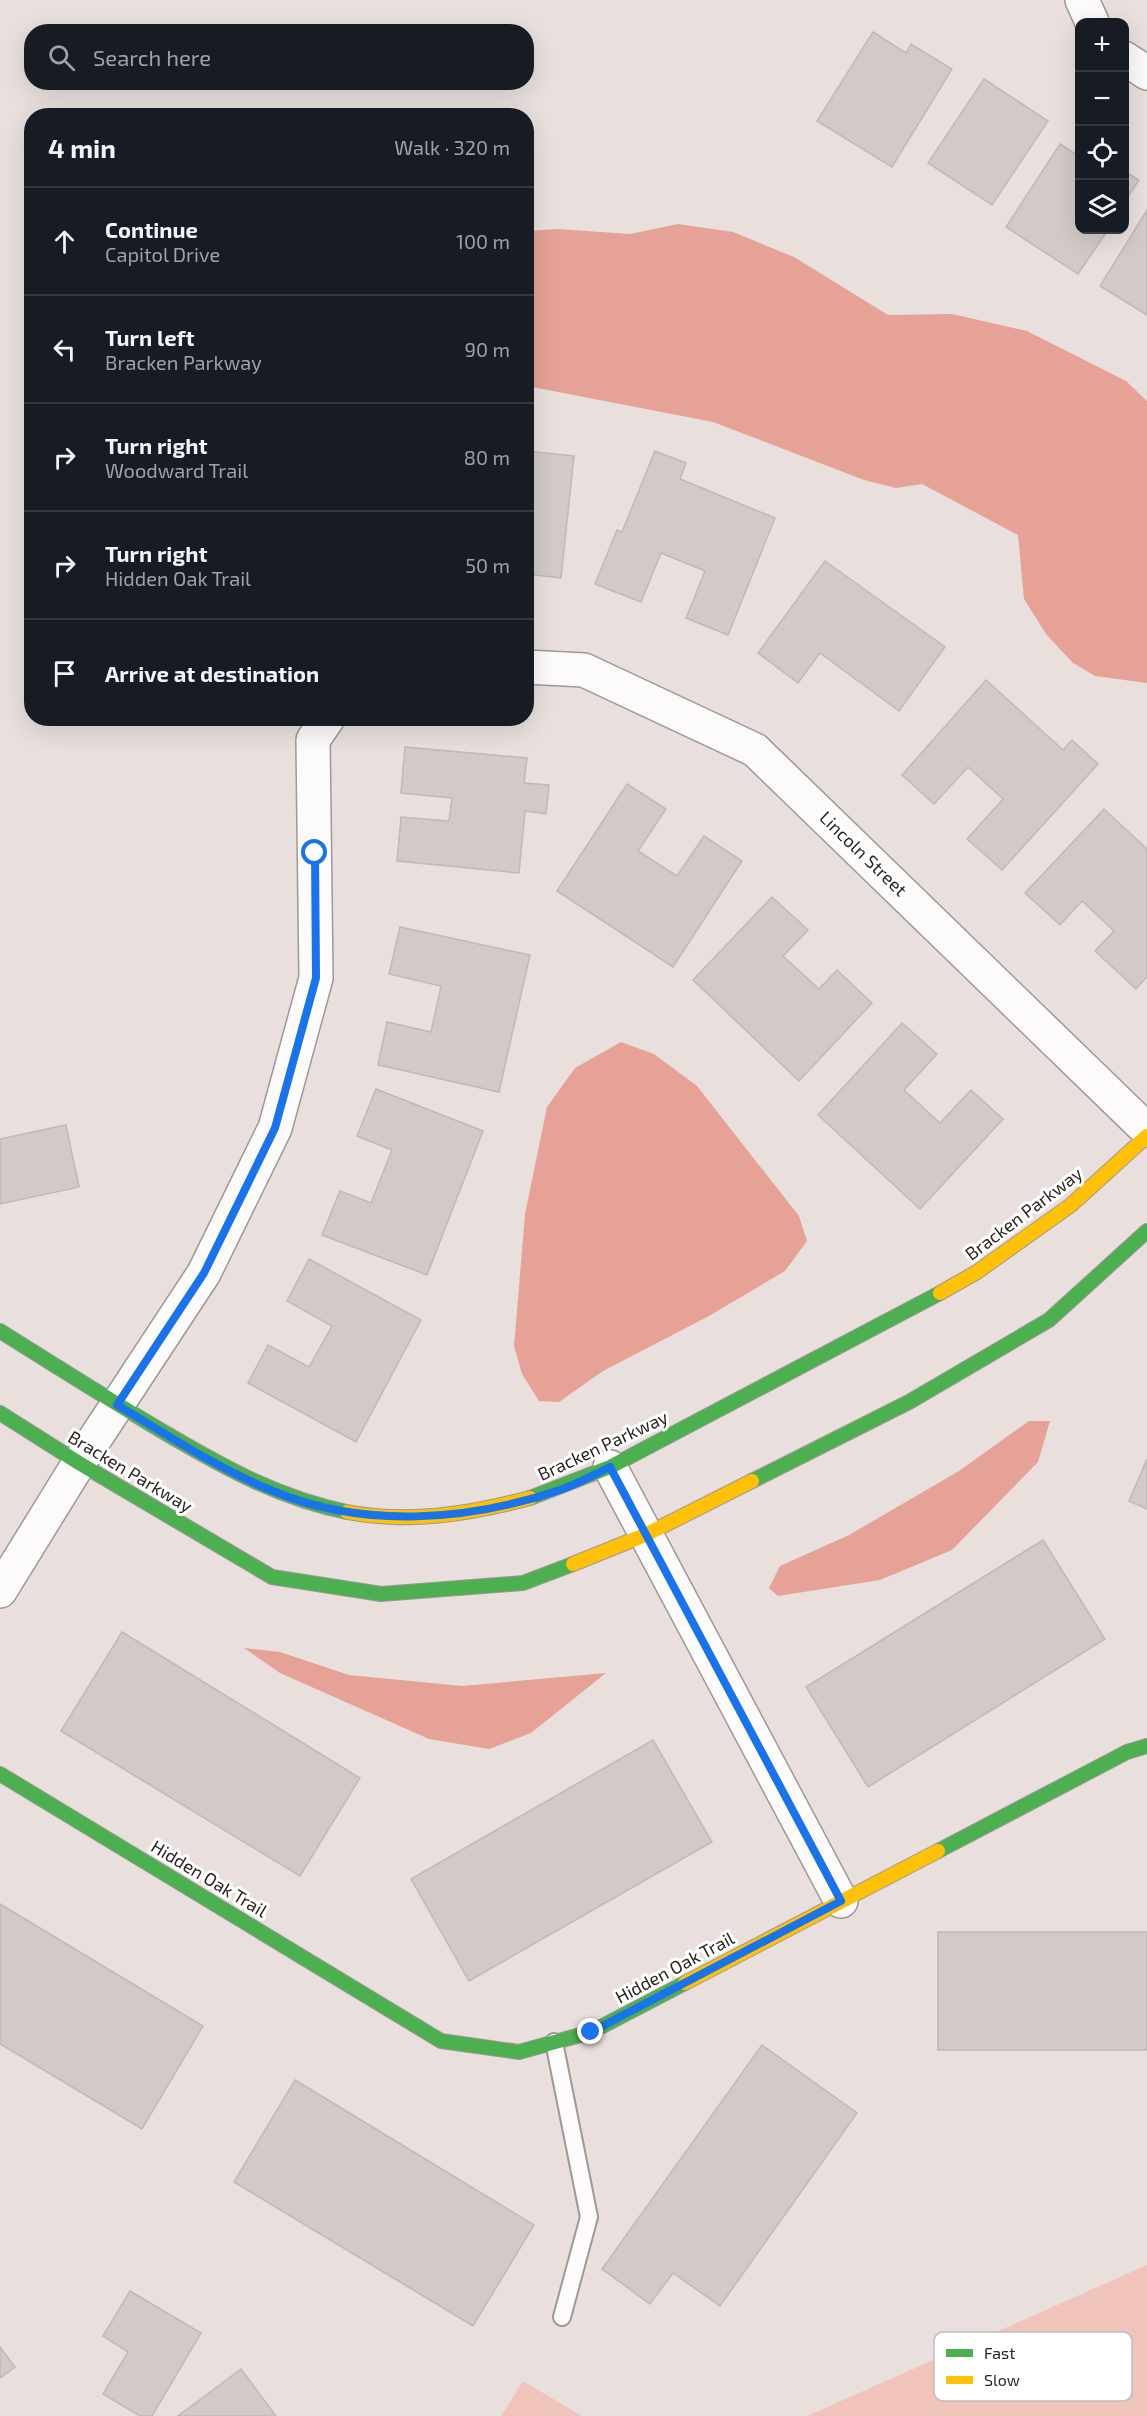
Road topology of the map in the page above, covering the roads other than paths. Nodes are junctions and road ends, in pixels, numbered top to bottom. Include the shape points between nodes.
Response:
1 (1082, 0) edge
2 (1090, 18) edge
3 (1129, 61) edge
4 (1147, 73) edge
5 (534, 667) edge
6 (323, 726) edge
7 (1147, 1130) edge
8 (1147, 1136) edge
9 (1147, 1231) edge
10 (0, 1331) edge
11 (117, 1405) junction
12 (0, 1413) edge
13 (79, 1463) junction
14 (610, 1467) junction
15 (645, 1535) junction
16 (0, 1592) edge
17 (1147, 1746) edge
18 (0, 1774) edge
19 (841, 1901) junction
20 (554, 2042) junction
21 (562, 2317) dead end

1 - 2 street
3 - 4 street
5 - 7 street, Lincoln Street via 584,670 755,750
6 - 11 street via 313,740 316,978 275,1128 204,1273
8 - 14 street, Bracken Parkway via 1071,1205 977,1272
9 - 15 street, Bracken Parkway via 1049,1320 909,1402
10 - 11 street, Bracken Parkway
11 - 13 street
11 - 14 street, Bracken Parkway via 274,1492 361,1514 465,1514 562,1489
12 - 13 street, Bracken Parkway
13 - 15 street, Bracken Parkway via 272,1577 381,1594 523,1583
13 - 16 street
14 - 15 street
15 - 19 street
17 - 19 street, Hidden Oak Trail via 1127,1752
18 - 20 street, Hidden Oak Trail via 441,2041 519,2052
19 - 20 street, Hidden Oak Trail via 591,2032
20 - 21 lane via 589,2217

